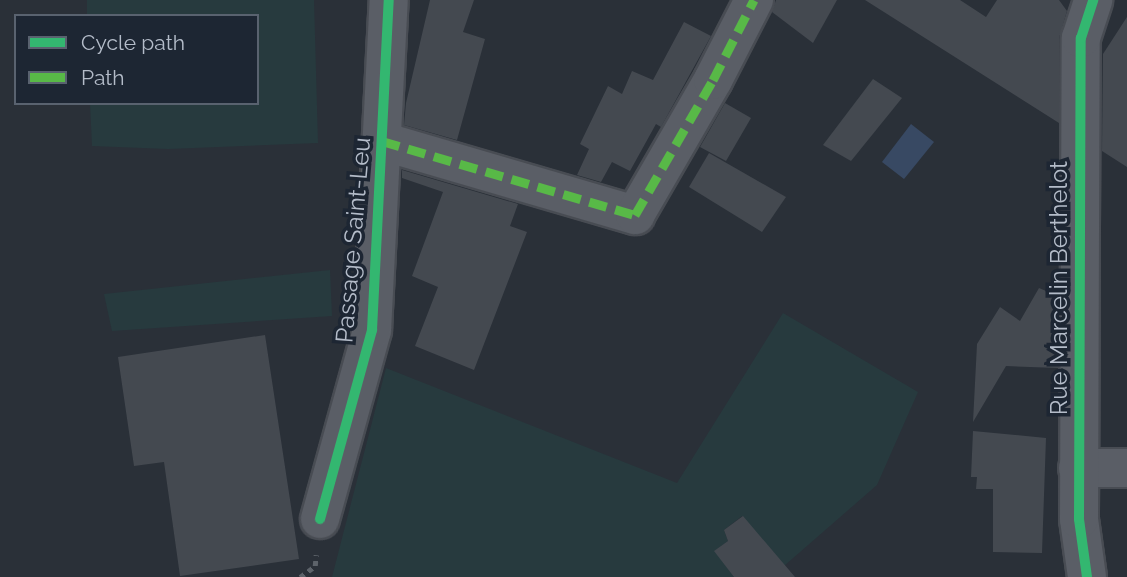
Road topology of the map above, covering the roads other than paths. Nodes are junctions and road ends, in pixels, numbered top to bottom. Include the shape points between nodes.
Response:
1 (389, 0) edge
2 (754, 0) edge
3 (1093, 0) edge
4 (383, 141) junction
5 (1078, 468) junction
6 (1127, 468) edge
7 (320, 519) dead end
8 (1087, 577) edge

1 - 4 street, Passage Saint-Leu
2 - 4 street via 635,215
3 - 5 street, Rue Marcelin Berthelot via 1081,38
4 - 7 street, Passage Saint-Leu via 372,330
5 - 6 street
5 - 8 street, Rue Marcelin Berthelot

